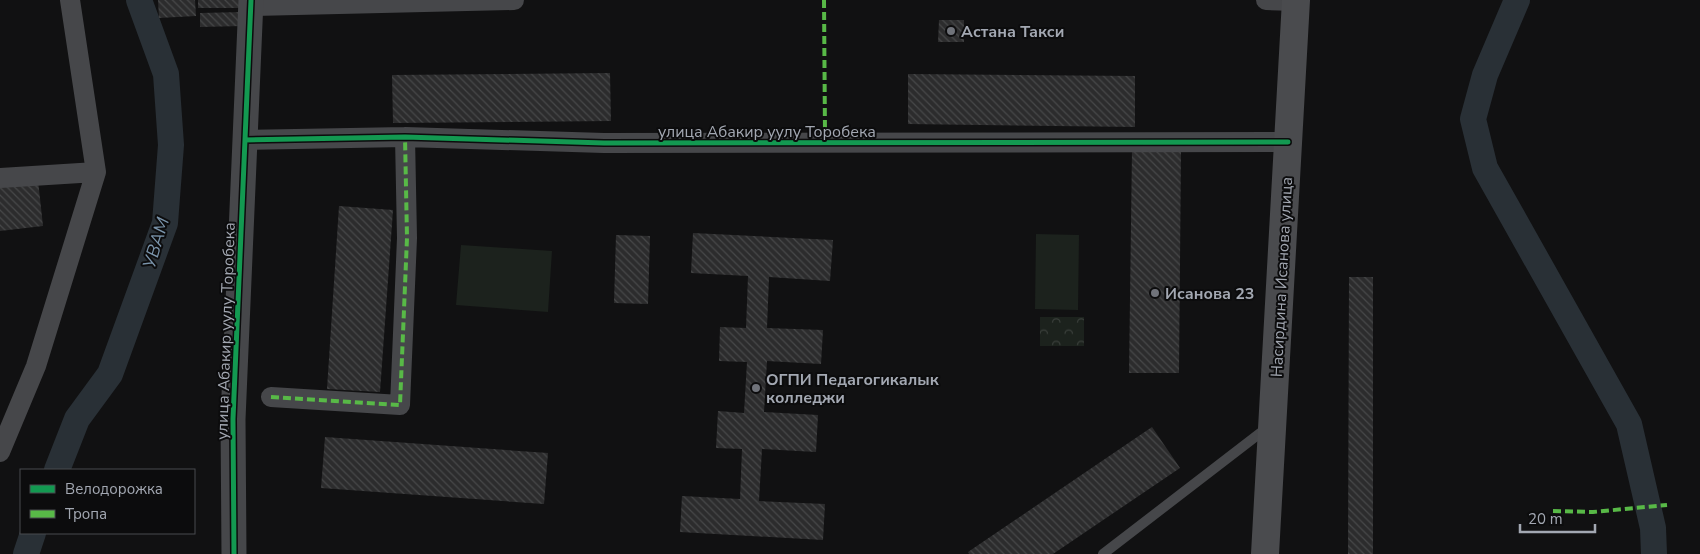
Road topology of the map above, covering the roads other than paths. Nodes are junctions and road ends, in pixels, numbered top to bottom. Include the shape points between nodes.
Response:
1 (70, 0) edge
2 (514, 0) edge
3 (1266, 0) edge
4 (1296, 1) edge
5 (251, 3) edge
6 (405, 137) junction
7 (245, 140) junction
8 (1288, 142) junction
9 (96, 172) junction
10 (0, 178) edge
11 (271, 397) dead end
12 (1272, 423) junction
13 (0, 452) edge
14 (234, 554) edge
15 (1103, 554) edge
16 (1265, 554) edge

1 - 9 street
2 - 5 street
3 - 4 street
4 - 8 main road, Насирдина Исанова улица
5 - 7 street, улица Абакир уулу Торобека
6 - 7 street, улица Абакир уулу Торобека
6 - 8 street, улица Абакир уулу Торобека via 604,143
6 - 11 street via 407,238 400,404
7 - 14 street, улица Абакир уулу Торобека via 233,419
8 - 12 main road, Насирдина Исанова улица
9 - 10 street
9 - 13 street via 36,366
12 - 15 lane
12 - 16 main road, Насирдина Исанова улица

